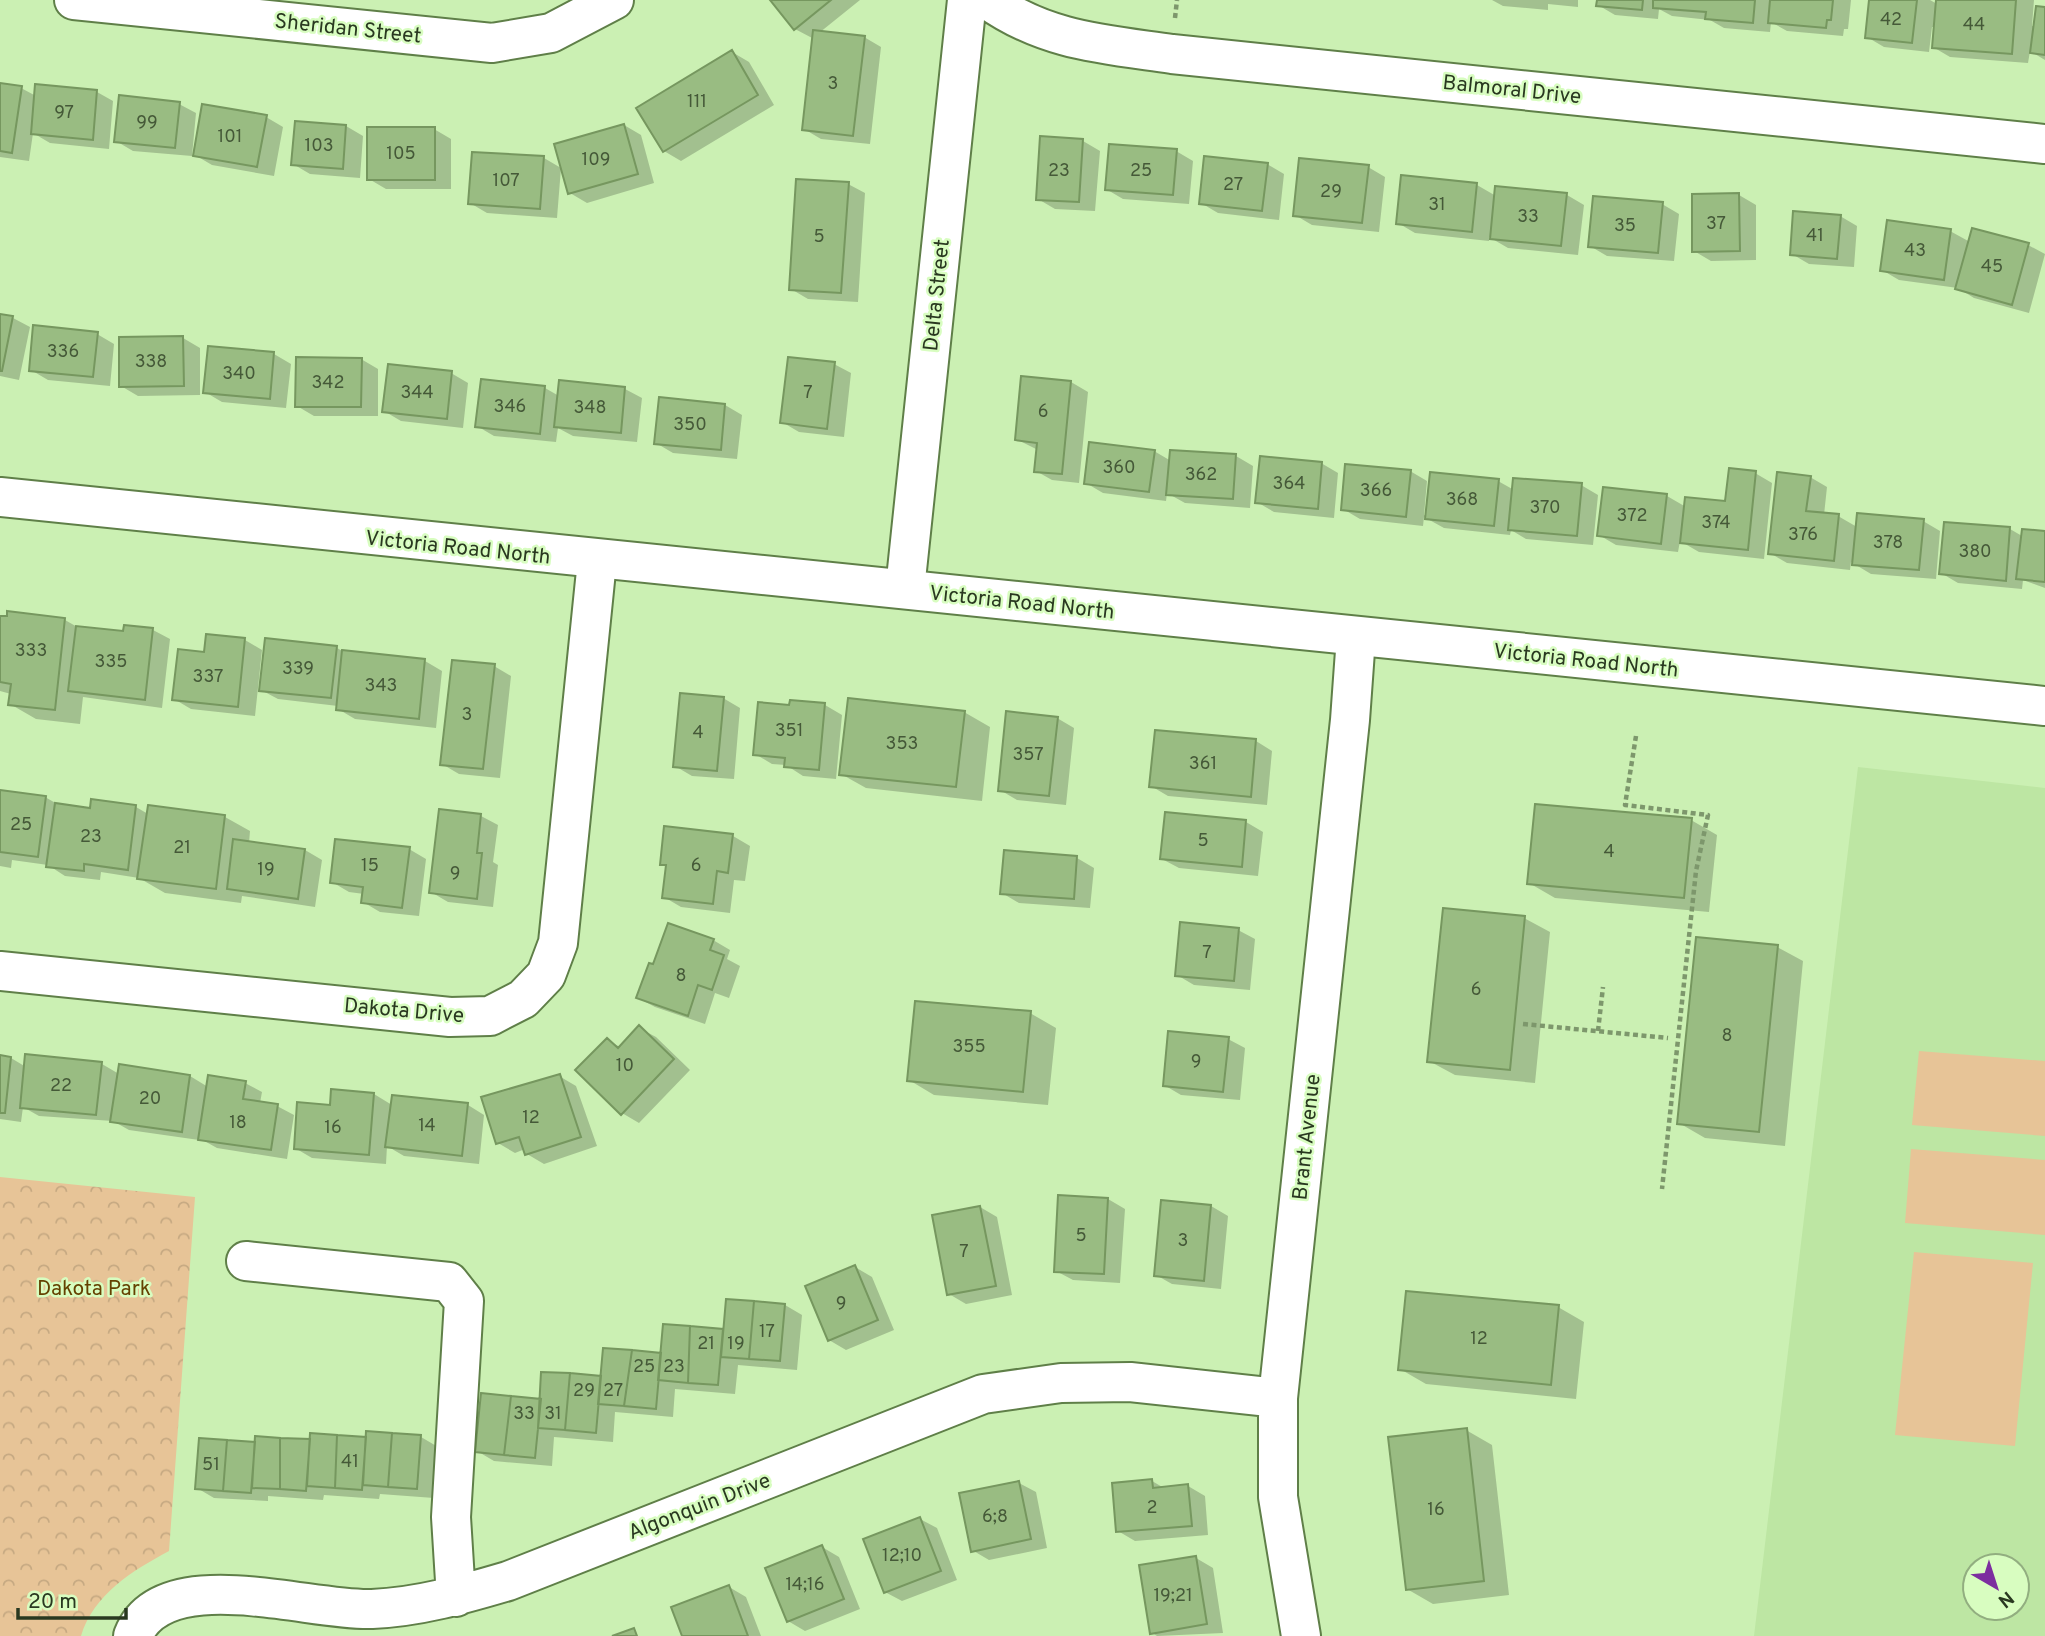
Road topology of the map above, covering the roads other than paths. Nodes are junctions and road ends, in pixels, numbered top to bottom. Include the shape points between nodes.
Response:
1 (74, 0) edge
2 (614, 0) edge
3 (967, 0) edge
4 (988, 0) edge
5 (2045, 144) edge
6 (0, 497) edge
7 (597, 561) junction
8 (905, 589) junction
9 (1356, 637) junction
10 (2045, 706) edge
11 (0, 971) edge
12 (246, 1261) dead end
13 (1278, 1398) junction
14 (456, 1597) junction
15 (133, 1636) edge
16 (1301, 1636) edge

1 - 2 street, Sheridan Street via 492,43 551,33
3 - 8 street, Delta Street
4 - 5 street, Balmoral Drive via 1042,31 1159,52
6 - 7 street, Victoria Road North
7 - 8 street, Victoria Road North
7 - 11 street, Dakota Drive via 558,943 546,975 523,999 490,1016 450,1017
8 - 9 street, Victoria Road North
9 - 10 street, Victoria Road North
9 - 13 street, Brant Avenue
12 - 14 street via 449,1282 464,1301 451,1517
13 - 14 street, Algonquin Drive via 1130,1382 1060,1383 983,1394 508,1581
13 - 16 street, Brant Avenue via 1279,1497
14 - 15 street, Algonquin Drive via 371,1609 208,1594 174,1599 138,1623

